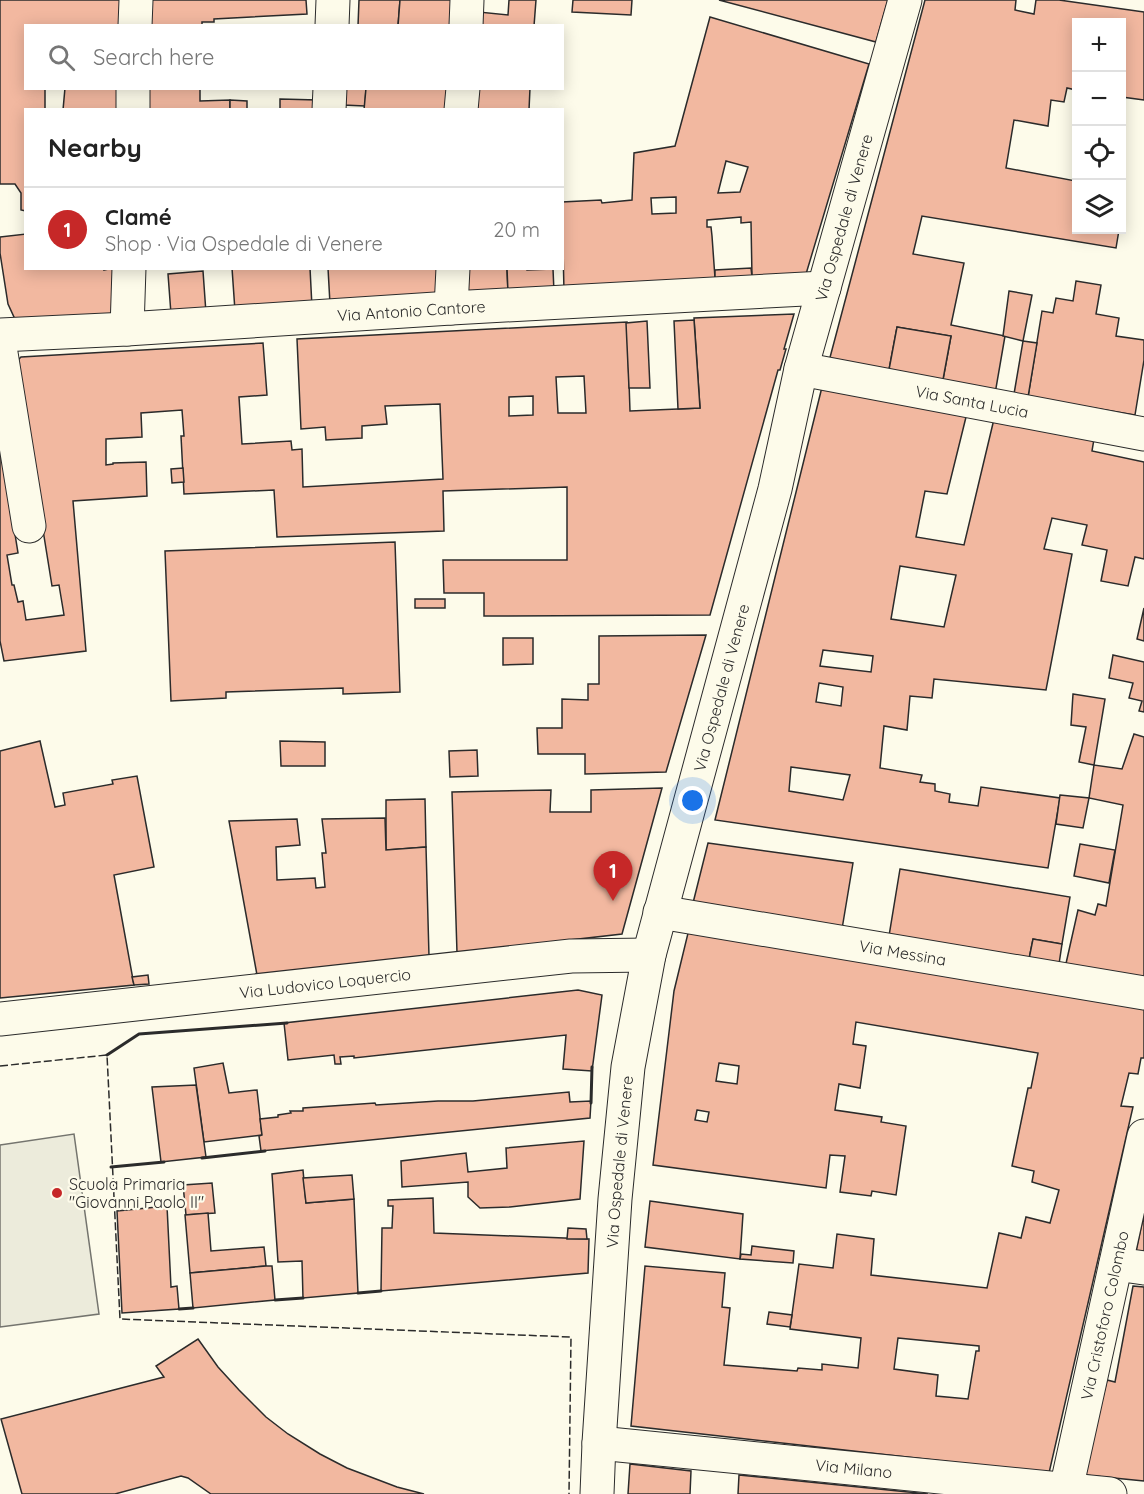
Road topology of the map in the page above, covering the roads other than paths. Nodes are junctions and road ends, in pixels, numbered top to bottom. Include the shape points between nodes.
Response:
1 (136, 0) edge
2 (333, 0) edge
3 (467, 0) edge
4 (905, 0) edge
5 (135, 24) edge
6 (332, 24) edge
7 (466, 24) edge
8 (133, 90) edge
9 (330, 90) edge
10 (463, 90) edge
11 (133, 108) edge
12 (329, 108) edge
13 (462, 108) edge
14 (129, 270) edge
15 (453, 270) edge
16 (824, 288) junction
17 (451, 308) junction
18 (127, 329) junction
19 (0, 335) edge
20 (0, 347) edge
21 (801, 369) junction
22 (1144, 434) edge
23 (29, 526) dead end
24 (660, 912) junction
25 (649, 955) junction
26 (1144, 993) edge
27 (0, 1019) edge
28 (1144, 1136) edge
29 (1130, 1266) edge
30 (599, 1443) junction
31 (1066, 1492) edge
32 (597, 1494) edge
33 (1110, 1494) edge

1 - 5 street
2 - 6 street
3 - 7 street
4 - 16 street, Via Ospedale di Venere
8 - 11 street
9 - 12 street
10 - 13 street
14 - 18 street
15 - 17 street
16 - 17 street, Via Antonio Cantore
16 - 21 street, Via Ospedale di Venere
17 - 18 street, Via Antonio Cantore
18 - 19 street, Via Antonio Cantore
20 - 23 street
21 - 22 street, Via Santa Lucia
21 - 24 street, Via Ospedale di Venere via 775,489
24 - 25 street, Via Ospedale di Venere
24 - 26 street, Via Messina
25 - 27 street, Via Ludovico Loquercio via 571,956
25 - 30 street, Via Ospedale di Venere via 628,1067
28 - 29 street, Via Cristoforo Colombo
29 - 31 street, Via Cristoforo Colombo
30 - 31 street, Via Milano
30 - 32 street, Via Ospedale di Venere
31 - 33 street, Via Milano

